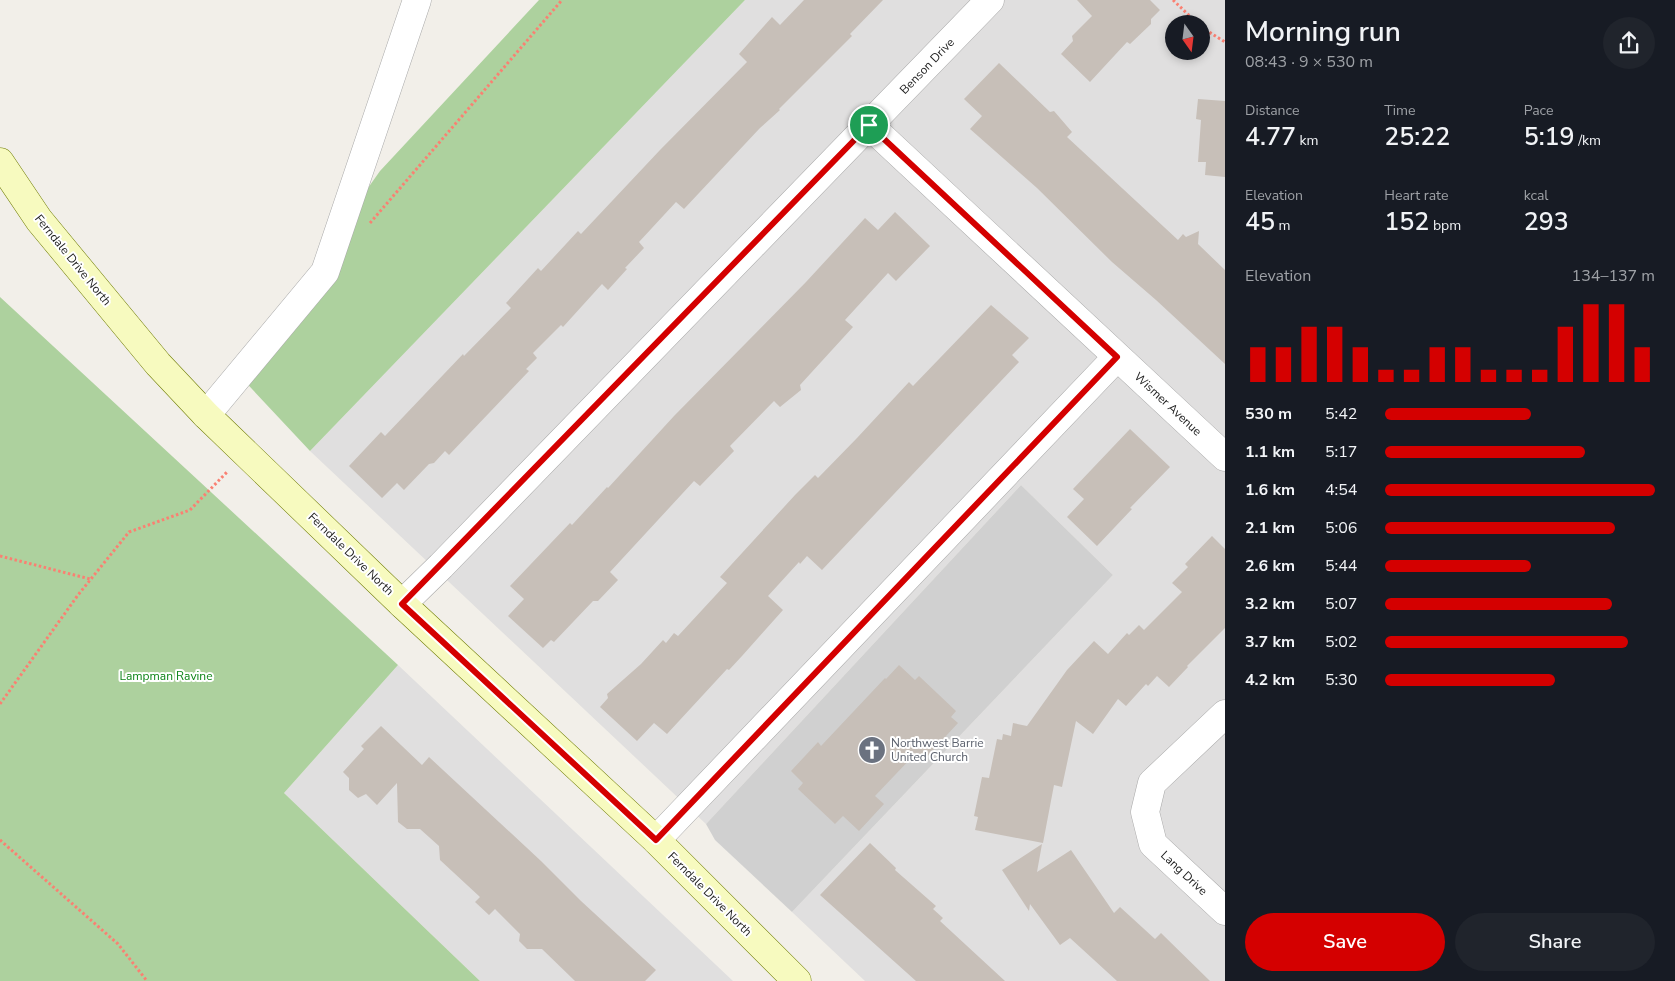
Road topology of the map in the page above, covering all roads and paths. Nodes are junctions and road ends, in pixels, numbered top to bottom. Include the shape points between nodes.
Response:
1 (417, 0) edge
2 (562, 0) edge
3 (990, 0) edge
4 (1173, 0) edge
5 (1189, 15) edge
6 (1210, 33) edge
7 (1225, 42) edge
8 (869, 125) junction
9 (0, 162) edge
10 (369, 224) dead end
11 (1117, 357) junction
12 (206, 415) junction
13 (246, 452) junction
14 (1225, 457) edge
15 (0, 556) edge
16 (90, 579) junction
17 (402, 604) junction
18 (0, 704) edge
19 (1225, 714) edge
20 (0, 840) edge
21 (656, 840) junction
22 (1225, 911) edge
23 (148, 981) edge
24 (797, 981) edge

1 - 12 street via 325,272
2 - 10 path
3 - 8 street, Benson Drive
4 - 5 path
6 - 7 path
8 - 11 street, Wismer Avenue
8 - 17 street, Benson Drive
9 - 12 main road, Ferndale Drive North via 46,228 158,364
11 - 14 street, Wismer Avenue
11 - 21 street
12 - 13 main road, Ferndale Drive North
13 - 16 path via 190,510 129,532
13 - 17 main road, Ferndale Drive North
15 - 16 path
16 - 18 path
17 - 21 main road, Ferndale Drive North
19 - 22 street, Lang Drive via 1152,783 1145,812 1153,844
20 - 23 path via 118,944
21 - 24 main road, Ferndale Drive North

